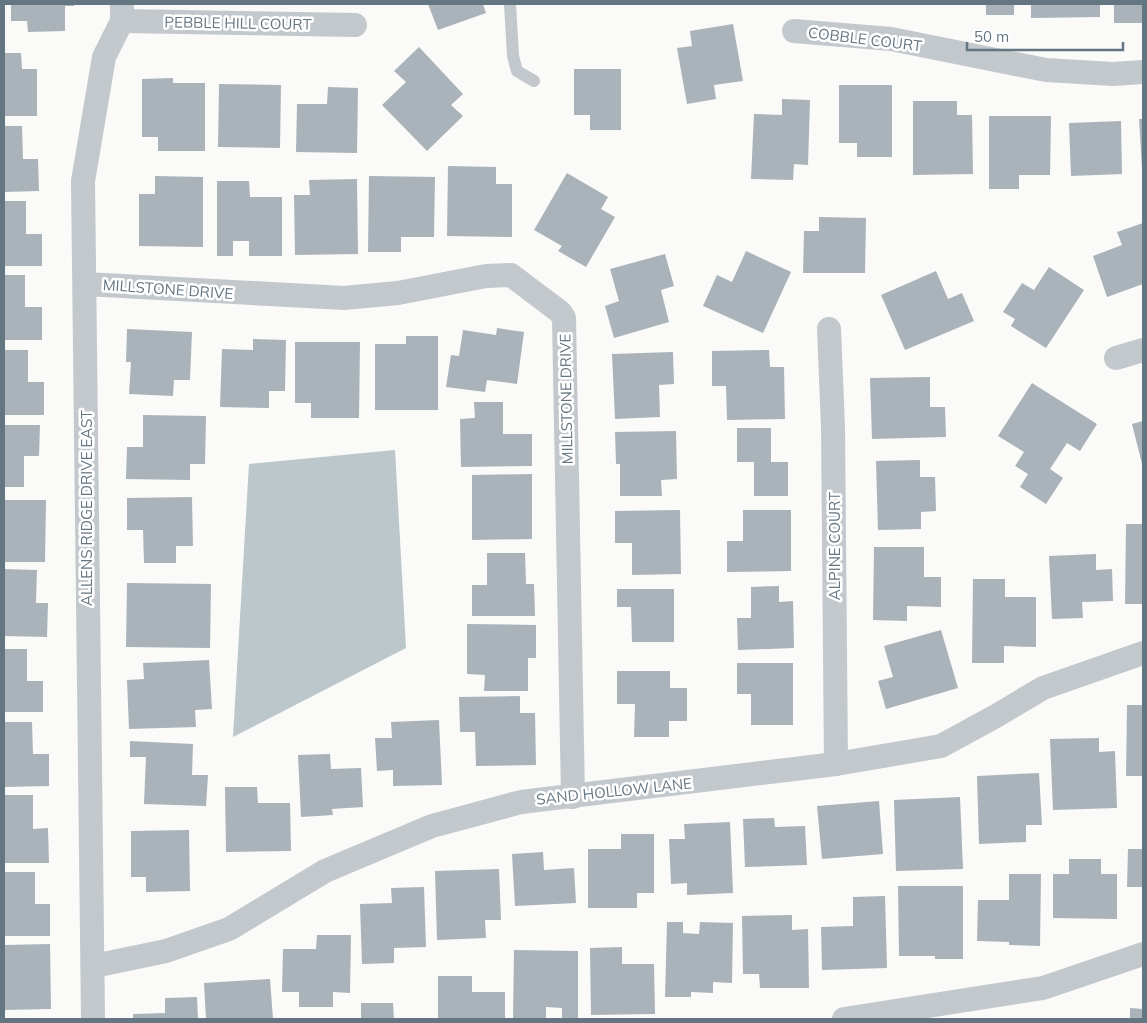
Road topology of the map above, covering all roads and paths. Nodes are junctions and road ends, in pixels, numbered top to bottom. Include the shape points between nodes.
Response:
1 (510, 4) edge
2 (122, 12) edge
3 (355, 25) dead end
4 (794, 31) dead end
5 (1143, 72) edge
6 (534, 81) dead end
7 (85, 284) junction
8 (829, 328) dead end
9 (1143, 350) edge
10 (1116, 358) dead end
11 (1143, 653) edge
12 (836, 764) junction
13 (573, 797) junction
14 (1143, 954) edge
15 (94, 966) junction
16 (93, 1019) edge
17 (844, 1019) edge

1 - 6 lane via 513,56 518,71
2 - 3 street, PEBBLE HILL COURT
2 - 7 street, ALLENS RIDGE DRIVE EAST via 104,57 83,181
4 - 5 street, COBBLE COURT via 891,39 1046,70 1112,74
7 - 13 street, MILLSTONE DRIVE via 344,298 511,275 560,312 564,318
7 - 15 street, ALLENS RIDGE DRIVE EAST via 88,723
8 - 12 street, ALPINE COURT
9 - 10 street
11 - 12 street, SAND HOLLOW LANE via 1043,688 941,746
12 - 13 street, SAND HOLLOW LANE
13 - 15 street, SAND HOLLOW LANE via 521,802 432,826 325,871 228,929 166,951
14 - 17 street via 1043,988
15 - 16 street, ALLENS RIDGE DRIVE EAST

